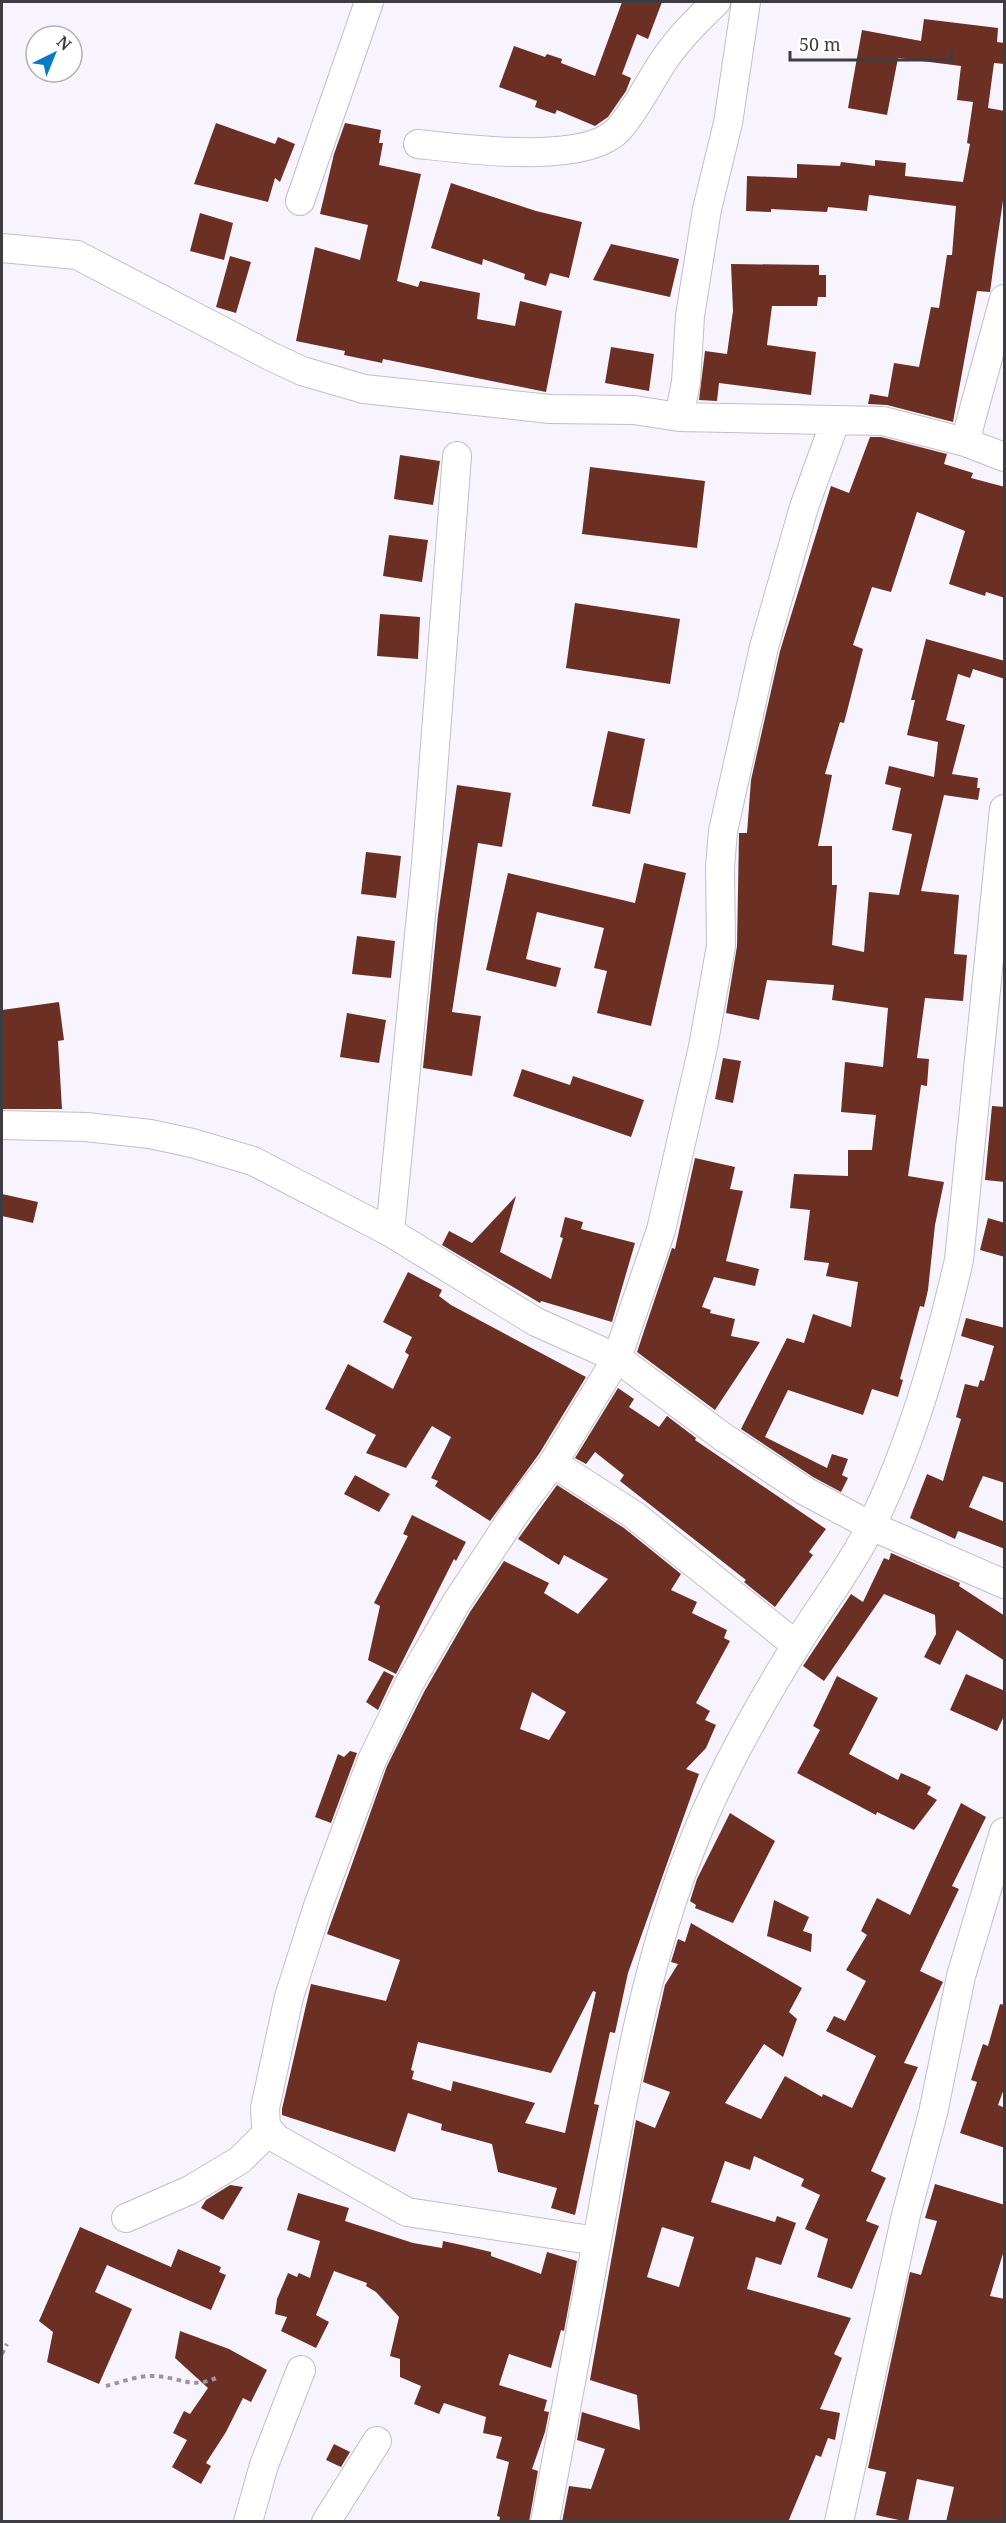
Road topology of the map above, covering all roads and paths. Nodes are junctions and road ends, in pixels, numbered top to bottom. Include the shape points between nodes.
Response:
1 (369, 2) edge
2 (716, 2) edge
3 (746, 2) edge
4 (418, 144) dead end
5 (300, 201) dead end
6 (2, 248) edge
7 (1005, 299) edge
8 (679, 417) junction
9 (835, 422) junction
10 (964, 442) junction
11 (457, 456) dead end
12 (1005, 457) edge
13 (1005, 808) edge
14 (2, 1125) edge
15 (390, 1233) junction
16 (617, 1358) junction
17 (553, 1463) junction
18 (871, 1526) junction
19 (1005, 1584) edge
20 (796, 1646) junction
21 (1005, 1832) edge
22 (269, 2131) junction
23 (126, 2218) dead end
24 (597, 2241) junction
25 (8, 2343) dead end
26 (2, 2354) edge
27 (301, 2370) dead end
28 (220, 2376) dead end
29 (106, 2386) dead end
30 (377, 2441) dead end
31 (248, 2522) edge
32 (326, 2522) edge
33 (545, 2522) edge
34 (839, 2522) edge

1 - 5 street
2 - 4 street via 665,58 617,131 598,143 566,151 486,151
3 - 8 street via 728,123 706,219 690,316 686,382
6 - 8 street via 77,255 270,356 335,382 455,401 550,409 634,410
7 - 10 street
8 - 9 street
9 - 10 street via 883,421
9 - 16 street via 804,507 764,647 723,831 721,946 703,1047 661,1230
10 - 12 street
11 - 15 street via 426,864
13 - 18 street via 959,1260 926,1381
14 - 15 street via 86,1127 192,1143 253,1161
15 - 16 street via 536,1322
16 - 17 street
16 - 18 street via 723,1437 805,1491
17 - 20 street via 634,1515
17 - 22 street via 456,1604 409,1684 372,1760 318,1906 290,1997 265,2108
18 - 19 street
18 - 20 street
20 - 24 street via 717,1791 679,1879 650,1973
21 - 34 street via 961,1976
22 - 23 street via 240,2160 190,2190
22 - 24 street via 407,2212
24 - 33 street
25 - 26 path
27 - 31 street via 264,2464
28 - 29 path via 208,2383 185,2383 156,2376
30 - 32 street

